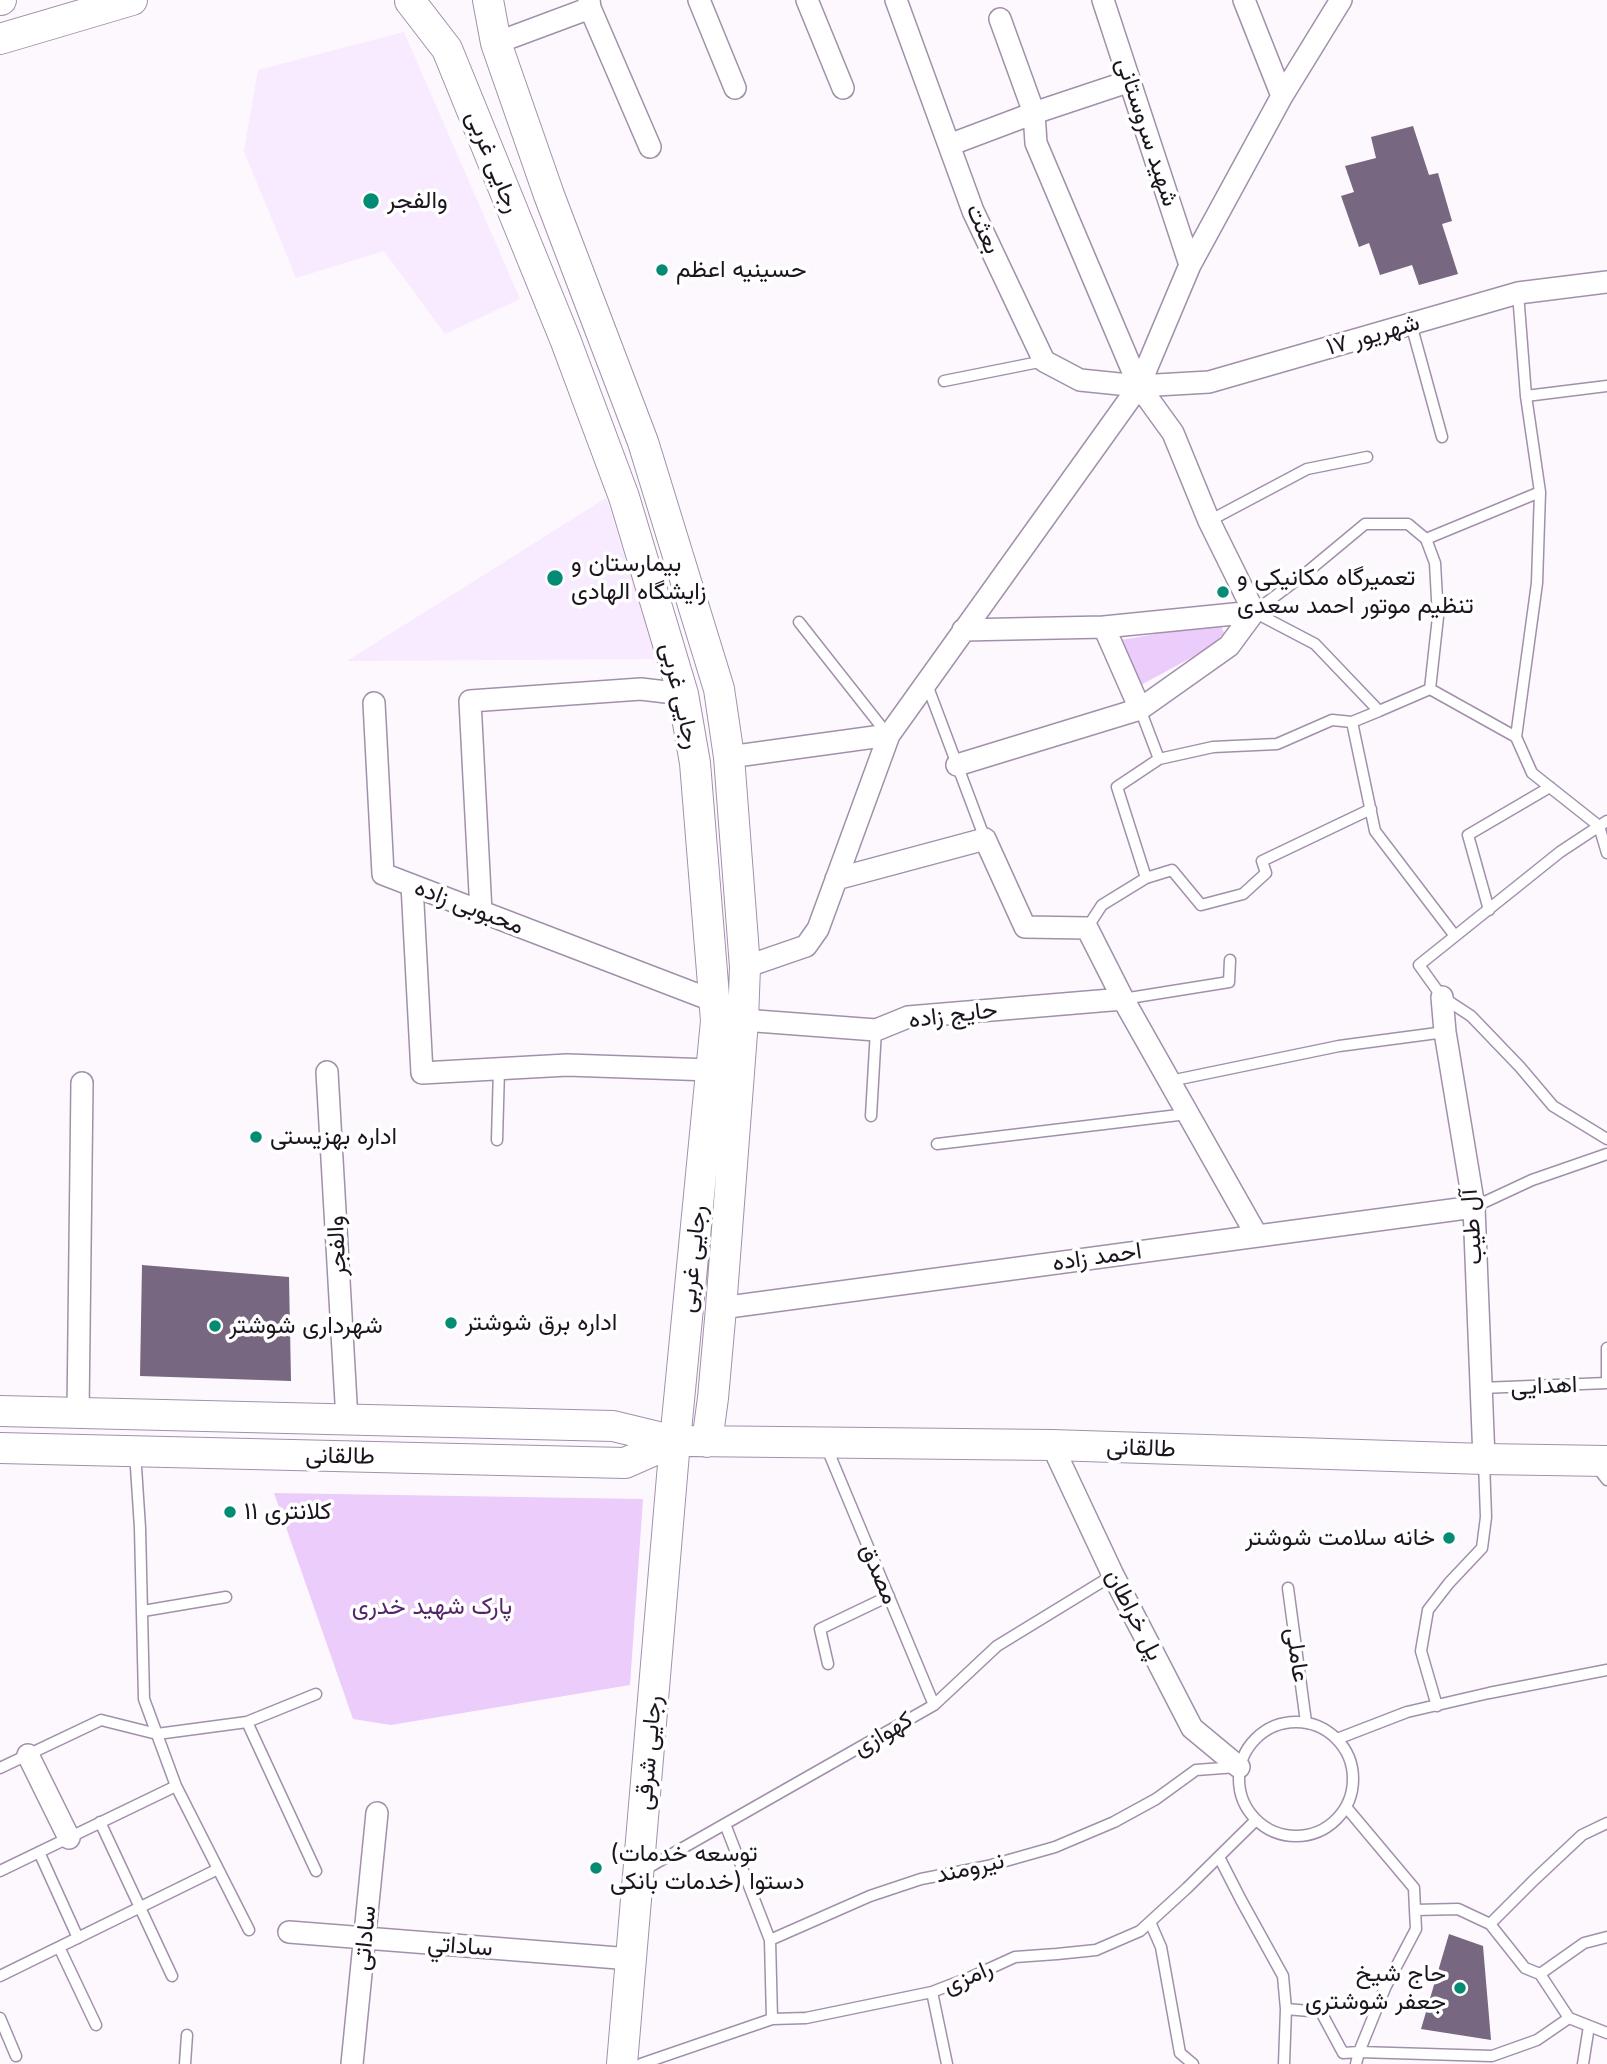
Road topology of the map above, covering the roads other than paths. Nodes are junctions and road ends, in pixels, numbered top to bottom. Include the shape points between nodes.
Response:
1 (132, 0) edge
2 (408, 0) edge
3 (419, 0) edge
4 (488, 0) edge
5 (699, 0) edge
6 (807, 0) edge
7 (896, 0) edge
8 (1103, 0) edge
9 (1244, 0) edge
10 (1342, 0) edge
11 (590, 4) edge
12 (1000, 19) dead end
13 (0, 38) edge
14 (496, 43) junction
15 (1130, 81) junction
16 (734, 88) dead end
17 (843, 89) dead end
18 (1282, 96) junction
19 (1034, 113) junction
20 (949, 145) junction
21 (650, 147) dead end
22 (1190, 265) junction
23 (1607, 282) edge
24 (1518, 293) junction
25 (1411, 324) junction
26 (1044, 361) junction
27 (944, 381) dead end
28 (1139, 386) junction
29 (1607, 386) edge
30 (1525, 396) junction
31 (1442, 437) dead end
32 (1367, 457) dead end
33 (1540, 492) junction
34 (1209, 521) junction
35 (1426, 539) junction
36 (1254, 612) junction
37 (799, 622) dead end
38 (1104, 628) junction
39 (963, 631) junction
40 (926, 682) junction
41 (719, 689) junction
42 (1430, 689) junction
43 (684, 694) junction
44 (374, 703) dead end
45 (1140, 709) junction
46 (1379, 711) junction
47 (1352, 722) junction
48 (889, 735) junction
49 (1516, 737) junction
50 (729, 757) junction
51 (1159, 759) junction
52 (957, 765) junction
53 (1550, 787) junction
54 (1371, 809) junction
55 (1603, 823) edge
56 (985, 839) junction
57 (1607, 853) edge
58 (1146, 877) junction
59 (836, 879) junction
60 (412, 885) junction
61 (1489, 910) junction
62 (481, 912) junction
63 (1087, 928) junction
64 (1455, 936) junction
65 (1230, 960) dead end
66 (745, 967) junction
67 (1442, 997) junction
68 (1123, 999) junction
69 (714, 1001) junction
70 (743, 1020) junction
71 (876, 1030) junction
72 (1445, 1032) junction
73 (499, 1069) junction
74 (711, 1070) junction
75 (327, 1072) dead end
76 (1170, 1081) junction
77 (82, 1083) dead end
78 (1187, 1114) junction
79 (871, 1116) dead end
80 (1607, 1139) edge
81 (497, 1140) dead end
82 (937, 1144) dead end
83 (1607, 1154) edge
84 (1474, 1207) junction
85 (1257, 1236) junction
86 (722, 1308) junction
87 (1607, 1348) edge
88 (1607, 1383) edge
89 (1481, 1388) junction
90 (0, 1411) edge
91 (78, 1413) junction
92 (347, 1420) junction
93 (675, 1441) junction
94 (707, 1442) junction
95 (824, 1443) junction
96 (1052, 1445) junction
97 (0, 1448) edge
98 (135, 1451) junction
99 (1484, 1459) junction
100 (1602, 1467) edge
101 (1113, 1575) junction
102 (1288, 1588) dead end
103 (889, 1596) junction
104 (226, 1597) dead end
105 (143, 1611) junction
106 (828, 1664) dead end
107 (1607, 1670) edge
108 (316, 1695) dead end
109 (934, 1705) junction
110 (1437, 1706) junction
111 (247, 1722) junction
112 (1306, 1722) junction
113 (157, 1734) junction
114 (1337, 1739) junction
115 (28, 1755) junction
116 (1239, 1767) junction
117 (0, 1768) edge
118 (176, 1786) junction
119 (1346, 1807) junction
120 (377, 1813) dead end
121 (1256, 1820) junction
122 (100, 1822) junction
123 (1607, 1823) edge
124 (725, 1824) junction
125 (69, 1838) junction
126 (39, 1852) junction
127 (1219, 1857) junction
128 (218, 1869) junction
129 (0, 1871) edge
130 (316, 1871) dead end
131 (638, 1873) junction
132 (140, 1908) junction
133 (1415, 1910) junction
134 (1150, 1922) junction
135 (1490, 1924) junction
136 (249, 1930) dead end
137 (289, 1932) dead end
138 (1607, 1937) edge
139 (78, 1938) junction
140 (365, 1938) junction
141 (770, 1940) junction
142 (59, 1947) junction
143 (631, 1959) junction
144 (1540, 1974) junction
145 (0, 1976) edge
146 (172, 1976) dead end
147 (932, 1992) junction
148 (1286, 2008) junction
149 (0, 2018) edge
150 (1569, 2018) junction
151 (772, 2019) junction
152 (96, 2025) dead end
153 (1589, 2026) junction
154 (1607, 2033) edge
155 (187, 2035) dead end
156 (1359, 2052) junction
157 (16, 2056) dead end
158 (1400, 2059) edge
159 (1493, 2060) edge
160 (185, 2064) edge
161 (352, 2064) edge
162 (622, 2064) edge
163 (641, 2064) edge
164 (947, 2064) edge
165 (1193, 2064) edge
166 (1284, 2064) edge
167 (1356, 2064) edge
168 (1583, 2064) edge

1 - 13 street
2 - 3 street
2 - 43 street, رجایی غربی via 447,49 565,339 624,496
4 - 14 street, رجایی غربی
5 - 16 street
6 - 17 street
7 - 20 street, بعثت
8 - 15 street, شهید سروستانی
9 - 18 street
10 - 18 street
11 - 14 street
11 - 21 street
12 - 19 street
14 - 41 street, رجایی غربی via 643,442
15 - 19 street
15 - 22 street, شهید سروستانی
18 - 22 street
19 - 20 street
19 - 28 street via 1037,143
20 - 26 street, بعثت via 973,211
22 - 28 street
23 - 24 street, ۱۷ شهریور
24 - 25 street, ۱۷ شهریور
24 - 30 lane
25 - 28 street, ۱۷ شهریور via 1209,382
25 - 31 lane
26 - 27 lane
26 - 28 street via 1080,380
28 - 34 street via 1173,433
28 - 39 street
29 - 30 lane
30 - 33 lane
32 - 34 lane via 1307,469
33 - 35 lane
33 - 49 lane via 1537,583
34 - 36 street
35 - 36 lane via 1408,524 1365,524
35 - 42 lane via 1435,563 1438,617
36 - 38 street
36 - 45 street via 1229,646
36 - 46 lane via 1315,644
37 - 48 lane
38 - 39 street
38 - 45 street
39 - 40 street
40 - 48 street
40 - 52 lane
41 - 43 street
41 - 50 street, رجایی غربی
42 - 46 lane
42 - 49 lane
43 - 62 street via 641,689 470,701
43 - 69 street, رجایی غربی via 695,763
44 - 60 street, محبوبی زاده via 383,874
45 - 51 lane
45 - 52 street
46 - 47 lane
47 - 51 lane via 1332,720 1277,744 1213,747
47 - 54 lane
48 - 50 street
48 - 59 street
49 - 53 lane via 1532,773
50 - 66 street, رجایی غربی
51 - 58 lane via 1117,787
52 - 56 lane
53 - 55 lane
53 - 61 lane via 1468,835
54 - 58 lane via 1262,861 1266,873 1243,894 1201,905 1172,870
54 - 64 lane via 1375,831
55 - 57 lane
55 - 61 lane
56 - 59 street
56 - 63 street via 1025,927
58 - 63 lane via 1102,905
59 - 66 street via 818,929 806,946
60 - 62 street, محبوبی زاده
60 - 73 street via 422,1073
61 - 64 lane
62 - 69 street, محبوبی زاده
63 - 68 street
64 - 67 lane via 1419,965
65 - 68 lane via 1228,982
66 - 70 street, رجایی غربی
67 - 72 street, آل طیب
67 - 80 lane via 1471,1016 1553,1106
68 - 71 street, حایج زاده via 908,1017
68 - 76 street
69 - 74 street, رجایی غربی
70 - 71 street, حایج زاده
70 - 86 street, رجایی غربی
71 - 79 lane
72 - 76 lane via 1339,1046
72 - 84 street, آل طیب
73 - 74 street via 567,1065
73 - 81 lane
74 - 93 street, رجایی غربی
75 - 92 street, والفجر
76 - 78 street
77 - 91 street
78 - 82 lane
78 - 85 street
83 - 84 lane via 1532,1180
84 - 85 street, احمد زاده
84 - 89 street, آل طیب
85 - 86 street, احمد زاده
86 - 94 street, رجایی غربی
87 - 88 lane
88 - 89 lane, اهدایی
89 - 99 street, آل طیب
90 - 91 street, طالقانی
91 - 92 street, طالقانی
92 - 93 street, طالقانی via 613,1426
93 - 94 street, طالقانی
93 - 98 street, طالقانی via 625,1463
93 - 131 street, رجایی شرقی
94 - 95 street, طالقانی
95 - 96 street, طالقانی
95 - 103 lane, مصدق
96 - 99 street, طالقانی
96 - 101 street, پل خراطان
97 - 98 street, طالقانی
98 - 105 lane
99 - 100 street, طالقانی
99 - 110 lane via 1482,1548 1428,1610 1421,1651
101 - 109 lane, کهوازی via 997,1646
101 - 116 street, پل خراطان via 1192,1728
102 - 112 lane, عاملی
103 - 106 lane via 820,1629
103 - 109 lane, مصدق
104 - 105 lane
105 - 113 lane via 144,1699
107 - 110 lane
108 - 111 lane
109 - 124 lane, کهوازی
110 - 114 lane
111 - 113 lane
111 - 130 lane
112 - 114 lane
112 - 116 lane via 1271,1727 1246,1750
113 - 115 lane via 101,1720
113 - 118 lane
114 - 119 lane via 1353,1772 1353,1790
115 - 117 lane
115 - 125 street
116 - 121 lane via 1244,1805
116 - 141 lane, نیرومند via 1196,1770 1156,1799 1055,1847 921,1879
118 - 122 lane
118 - 128 lane
119 - 121 lane via 1321,1831 1304,1836 1270,1831
119 - 133 lane via 1414,1888
120 - 140 street, ساداتی
121 - 127 lane, رامزی
122 - 125 lane
122 - 132 lane
123 - 135 lane via 1581,1835
124 - 131 lane, کهوازی
124 - 141 lane
125 - 126 lane
126 - 129 lane
126 - 139 lane
127 - 134 lane, رامزی
127 - 148 lane via 1283,1976
128 - 132 lane
128 - 136 lane
131 - 143 street, رجایی شرقی
132 - 139 lane
132 - 146 lane
133 - 135 lane via 1458,1909
133 - 156 lane via 1416,1929 1385,1987
134 - 147 lane, رامزی via 1096,1950 1015,1956
134 - 165 lane via 1161,1947 1180,2053
135 - 144 lane via 1525,1968
137 - 140 street, ساداتي
138 - 144 lane via 1584,1943
139 - 142 lane
140 - 143 street, ساداتي
140 - 161 street, ساداتی
141 - 151 lane
142 - 145 lane
142 - 152 lane
143 - 162 street, رجایی شرقی
144 - 150 lane
147 - 151 lane, رامزی via 806,2018
147 - 164 lane
148 - 156 lane via 1321,2012 1343,2053
148 - 166 lane
149 - 157 lane
150 - 153 lane
150 - 159 lane via 1537,2040
151 - 163 lane, رامزی
153 - 154 lane
153 - 168 lane
155 - 160 lane
156 - 158 lane
156 - 167 lane
158 - 159 lane

